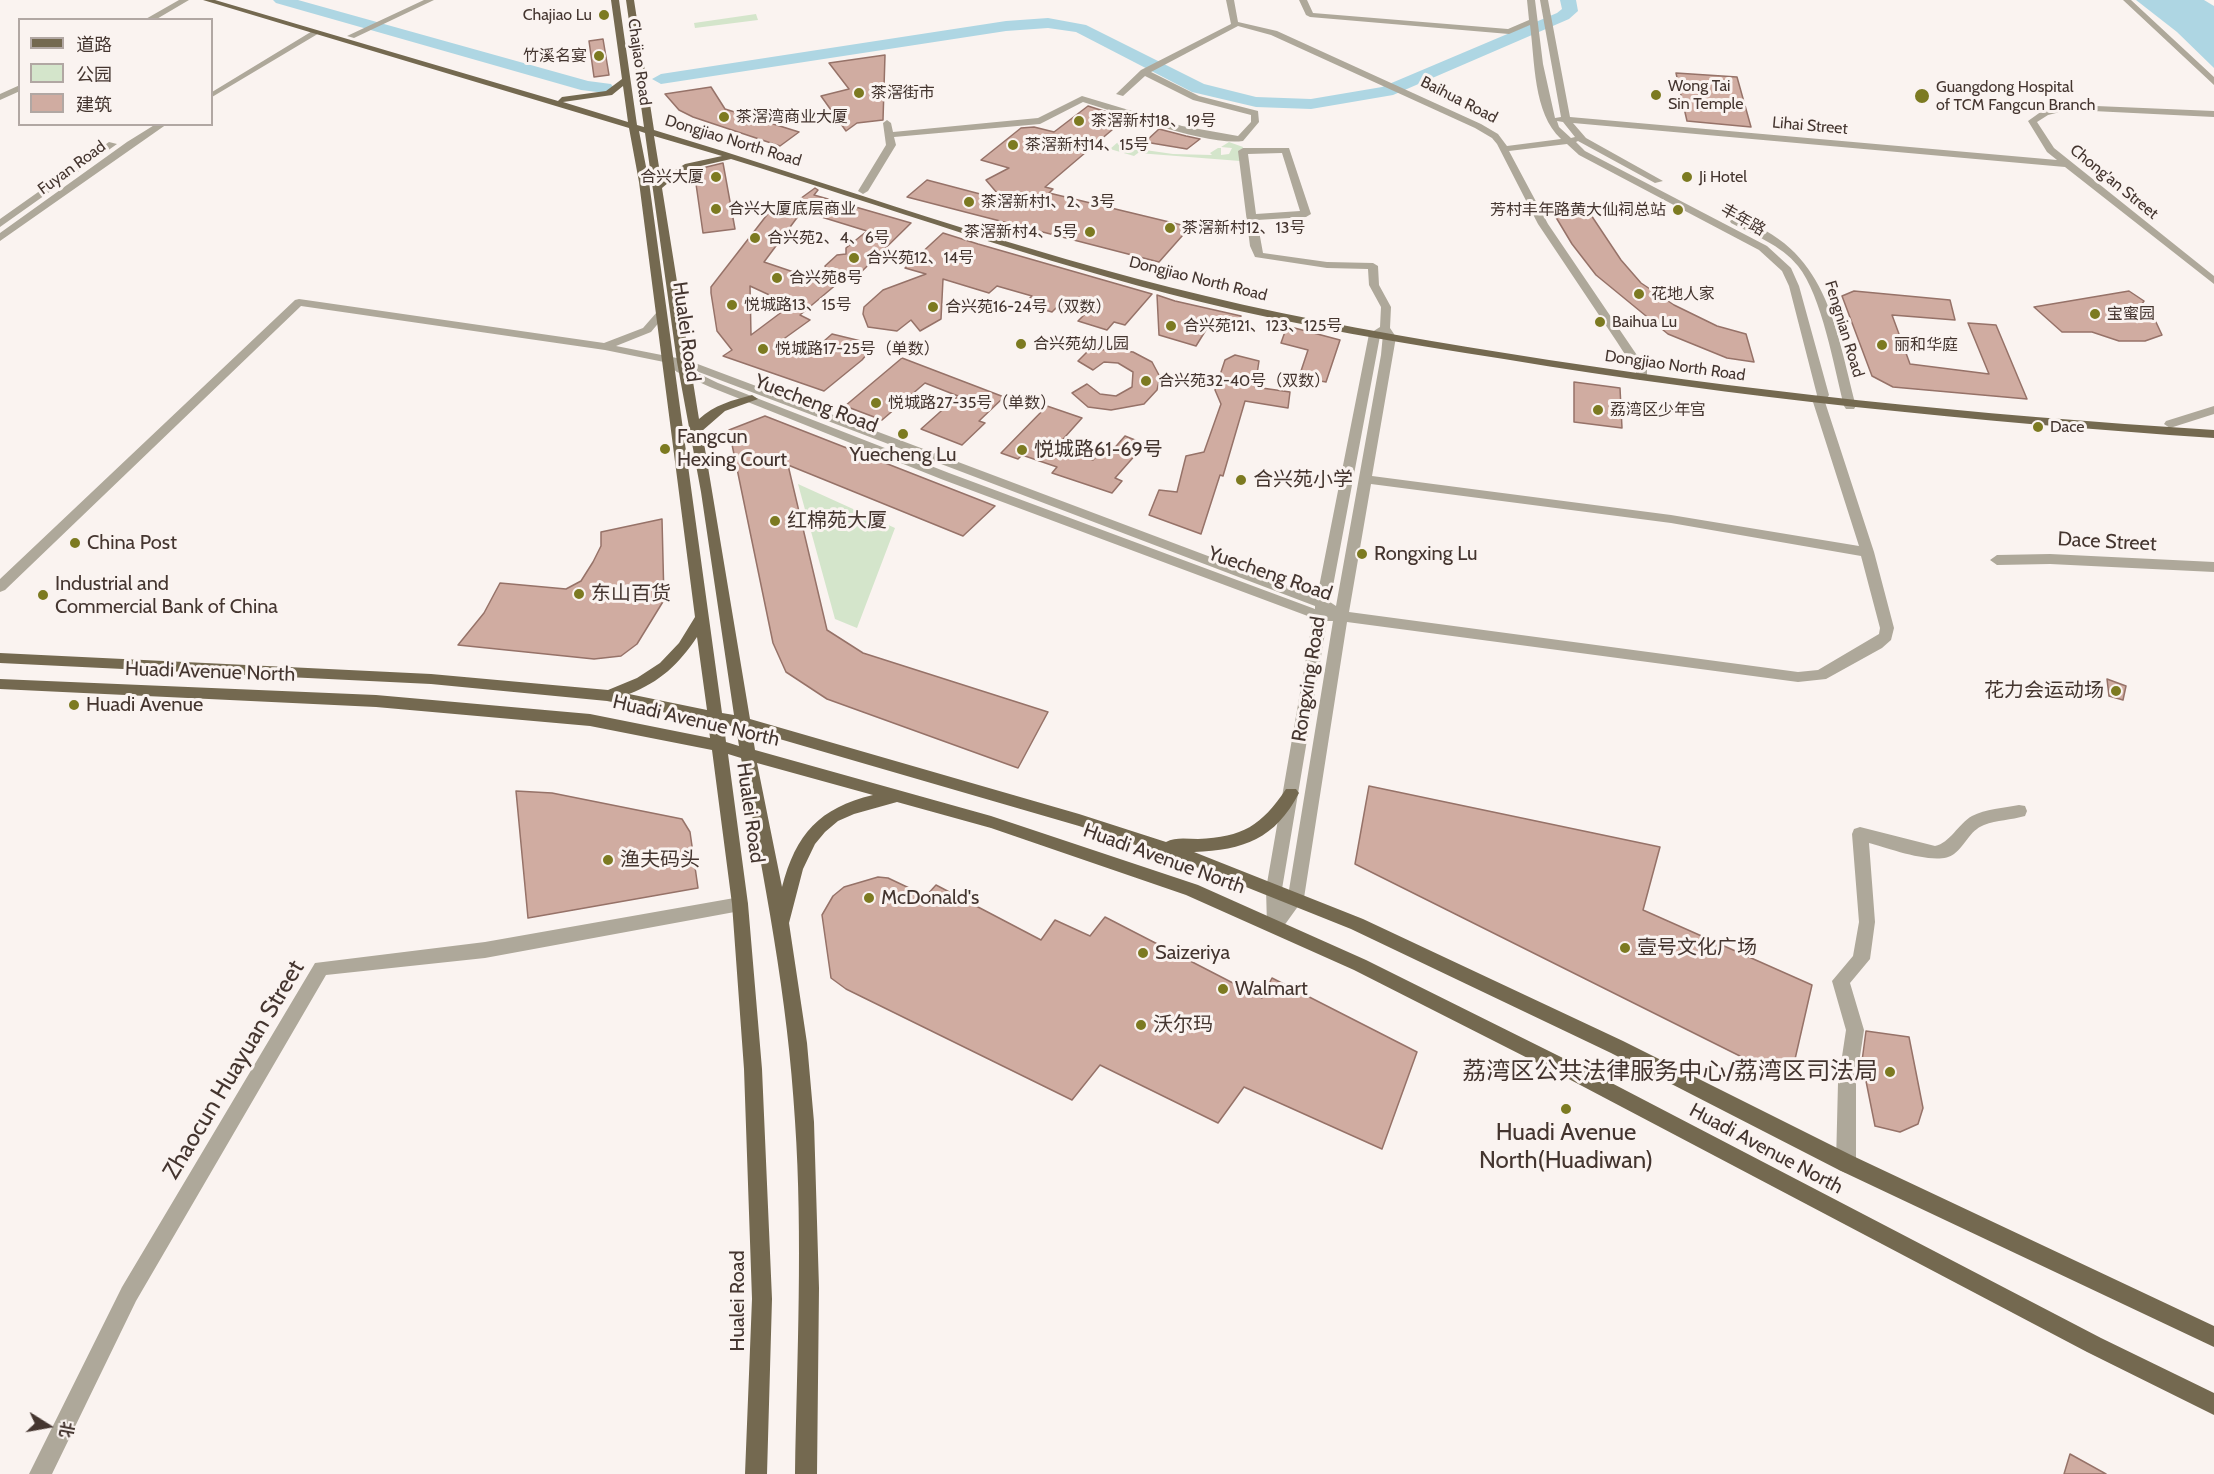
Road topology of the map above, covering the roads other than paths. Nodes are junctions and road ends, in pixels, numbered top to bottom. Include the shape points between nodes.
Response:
1 (185, 0) edge
2 (207, 0) edge
3 (225, 0) edge
4 (430, 0) edge
5 (615, 0) edge
6 (630, 0) edge
7 (1230, 0) edge
8 (1303, 0) edge
9 (1532, 0) edge
10 (1544, 0) edge
11 (2127, 0) edge
12 (152, 18) edge
13 (1535, 20) junction
14 (1237, 24) junction
15 (307, 29) junction
16 (317, 32) junction
17 (352, 36) junction
18 (1146, 71) junction
19 (627, 79) junction
20 (2214, 82) edge
21 (213, 85) edge
22 (18, 88) edge
23 (213, 94) edge
24 (1120, 94) dead end
25 (0, 97) edge
26 (562, 100) junction
27 (2065, 108) dead end
28 (2096, 109) dead end
29 (2214, 114) edge
30 (1550, 118) junction
31 (1566, 119) junction
32 (887, 123) dead end
33 (633, 124) junction
34 (143, 126) edge
35 (160, 126) edge
36 (649, 129) junction
37 (888, 135) junction
38 (1566, 139) junction
39 (1579, 144) junction
40 (1506, 153) junction
41 (742, 160) junction
42 (2067, 164) junction
43 (657, 189) junction
44 (863, 191) junction
45 (1251, 217) junction
46 (0, 224) edge
47 (0, 238) edge
48 (2214, 281) edge
49 (661, 314) junction
50 (1383, 333) junction
51 (601, 346) junction
52 (666, 358) junction
53 (684, 367) junction
54 (1642, 374) junction
55 (752, 399) junction
56 (1821, 399) junction
57 (1849, 402) junction
58 (2214, 410) edge
59 (2214, 427) edge
60 (2172, 428) junction
61 (696, 430) junction
62 (2214, 434) edge
63 (2214, 446) edge
64 (1365, 479) junction
65 (1867, 552) junction
66 (1997, 560) dead end
67 (2214, 567) edge
68 (0, 588) edge
69 (1322, 610) junction
70 (1341, 616) junction
71 (702, 617) junction
72 (0, 658) edge
73 (0, 684) edge
74 (607, 695) junction
75 (714, 716) junction
76 (744, 723) junction
77 (719, 746) junction
78 (748, 755) junction
79 (1291, 793) junction
80 (894, 797) junction
81 (2019, 811) dead end
82 (1161, 847) junction
83 (1274, 890) junction
84 (1296, 898) junction
85 (740, 904) junction
86 (1275, 925) junction
87 (782, 930) junction
88 (1846, 1163) junction
89 (2214, 1337) edge
90 (2214, 1404) edge
91 (40, 1474) edge
92 (756, 1474) edge
93 (807, 1474) edge

1 - 12 street
2 - 15 main road, Dongjiao North Road
3 - 17 main road, Dongjiao North Road
4 - 17 street
5 - 19 main road, Chajiao Road
6 - 36 main road, Chajiao Road
7 - 14 street via 1232,21
8 - 13 street via 1310,15 1509,32
9 - 13 street
10 - 31 street
11 - 20 street
13 - 30 street
14 - 18 street
14 - 40 street, Baihua Road via 1274,33 1487,131
15 - 16 main road, Dongjiao North Road
15 - 21 street
16 - 23 street
16 - 33 main road, Dongjiao North Road
17 - 26 main road, Dongjiao North Road
18 - 24 street
18 - 37 street via 1196,98 1255,113 1255,122 1240,139 1220,137 1147,121 1136,114 1082,99 1040,121
19 - 26 main road via 609,93
19 - 33 main road, Chajiao Road
22 - 25 street
26 - 33 main road, Dongjiao North Road
27 - 42 street, Chong'an Street via 2032,121 2050,150
28 - 29 street
30 - 31 street, Lihai Street
30 - 38 street, 丰年路
31 - 39 street
31 - 42 street, Lihai Street
32 - 37 street
33 - 36 main road, Dongjiao North Road
33 - 49 main road, Hualei Road
34 - 46 street, Fuyan Road
35 - 47 street, Fuyan Road
36 - 41 main road, Dongjiao North Road
36 - 43 main road, Hualei Road
36 - 44 main road, Dongjiao North Road
37 - 44 street via 891,145
38 - 39 street, 丰年路
38 - 40 street
39 - 40 street
39 - 56 street, 丰年路 via 1775,257 1794,286
39 - 57 street, Fengnian Road via 1760,234 1799,261 1817,293
40 - 54 street, Baihua Road via 1543,224
41 - 43 main road via 714,160 690,166 667,178
41 - 50 main road, Dongjiao North Road via 1136,281 1254,310
42 - 48 street, Chong'an Street
43 - 53 main road, Hualei Road
44 - 50 main road, Dongjiao North Road via 1176,282
45 - 45 street via 1244,152 1286,150 1306,214
45 - 50 street via 1259,255 1327,265 1373,266 1374,285 1386,307
49 - 51 street via 639,334
49 - 52 main road, Hualei Road
50 - 54 main road, Dongjiao North Road
50 - 64 street, Rongxing Road
50 - 69 street, Rongxing Road
51 - 52 street
51 - 68 street via 299,302
52 - 53 street, Yuecheng Road
52 - 71 main road, Hualei Road
53 - 55 street, Yuecheng Road
53 - 61 main road, Hualei Road
53 - 69 street, Yuecheng Road
54 - 56 main road, Dongjiao North Road
55 - 61 main road via 721,407
55 - 69 street, Yuecheng Road via 945,476
56 - 57 main road, Dongjiao North Road
56 - 65 street, 丰年路
57 - 60 main road, Dongjiao North Road
58 - 60 street
59 - 60 main road, Dongjiao North Road
60 - 62 main road, Dongjiao North Road
60 - 63 main road
61 - 76 main road, Hualei Road
64 - 65 street via 1671,519
64 - 70 street, Rongxing Road
65 - 70 street, Yuecheng Road via 1886,636 1821,675 1797,677
66 - 67 street, Dace Street
69 - 70 street, Yuecheng Road
69 - 79 street, Rongxing Road
70 - 84 street, Rongxing Road
71 - 74 main road via 684,649 668,667
71 - 75 main road, Hualei Road
72 - 74 main road, Huadi Avenue North via 431,679
73 - 77 main road, Huadi Avenue North via 500,710 633,727
74 - 75 main road, Huadi Avenue North
75 - 76 main road, Huadi Avenue North
75 - 77 main road, Hualei Road
76 - 78 main road, Hualei Road
76 - 82 main road, Huadi Avenue North
77 - 78 main road, Huadi Avenue North
77 - 85 main road, Hualei Road
78 - 80 main road, Huadi Avenue North
78 - 87 main road, Hualei Road
79 - 82 main road via 1278,816 1257,834 1211,846
79 - 83 street, Rongxing Road
80 - 86 main road, Huadi Avenue North via 991,822 1090,854
80 - 87 main road via 847,809 824,824 803,847 790,876
81 - 88 street via 1979,820 1965,829 1948,850 1935,853 1860,834 1867,922 1860,959 1841,981 1855,1030 1847,1083
82 - 83 main road, Huadi Avenue North
83 - 84 main road, Huadi Avenue North
83 - 86 street, Rongxing Road
84 - 86 street, Rongxing Road
84 - 88 main road, Huadi Avenue North via 1617,1047
85 - 91 street, Zhaocun Huayuan Street via 484,950 321,968 129,1294
85 - 92 main road, Hualei Road via 753,1069 762,1299
86 - 90 main road, Huadi Avenue North via 1571,1071
87 - 93 main road, Hualei Road via 805,1122
88 - 89 main road, Huadi Avenue North

